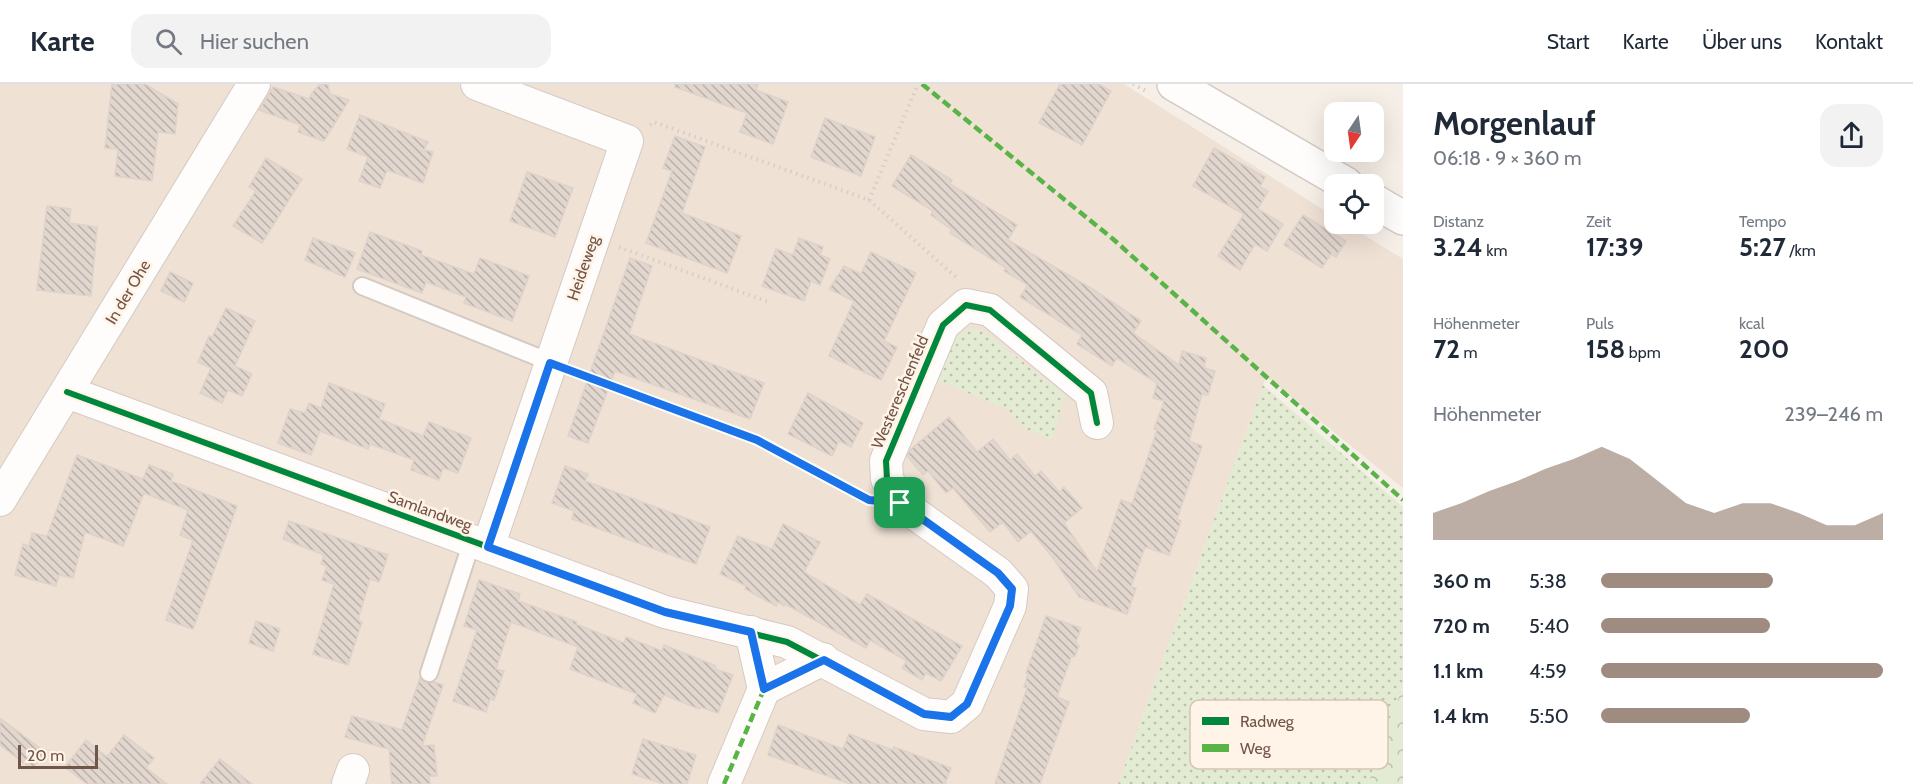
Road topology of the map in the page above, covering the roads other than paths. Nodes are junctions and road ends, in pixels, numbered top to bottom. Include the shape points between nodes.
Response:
1 (254, 84) edge
2 (477, 84) edge
3 (1174, 84) edge
4 (1329, 174) edge
5 (1384, 207) edge
6 (1403, 218) edge
7 (362, 286) dead end
8 (550, 363) junction
9 (67, 392) junction
10 (1097, 423) dead end
11 (0, 500) edge
12 (480, 544) junction
13 (751, 632) junction
14 (787, 642) joint
15 (824, 660) junction
16 (429, 673) dead end
17 (764, 689) junction
18 (724, 784) edge

1 - 9 street, In der Ohe
2 - 8 street, Heideweg via 627,141
3 - 4 street
5 - 6 street
7 - 8 lane
8 - 12 street, Heideweg
9 - 11 street, In der Ohe
9 - 12 street, Samlandweg
10 - 15 street, Westereschenfeld via 1091,393 990,310 966,304 943,325 886,462 887,479 900,503 998,573 1012,589 1010,606 967,704 951,717 924,714
12 - 13 street, Samlandweg via 665,612
12 - 16 lane
13 - 14 street, Samlandweg
13 - 17 street
14 - 15 street, Westereschenfeld
15 - 17 street
17 - 18 street

